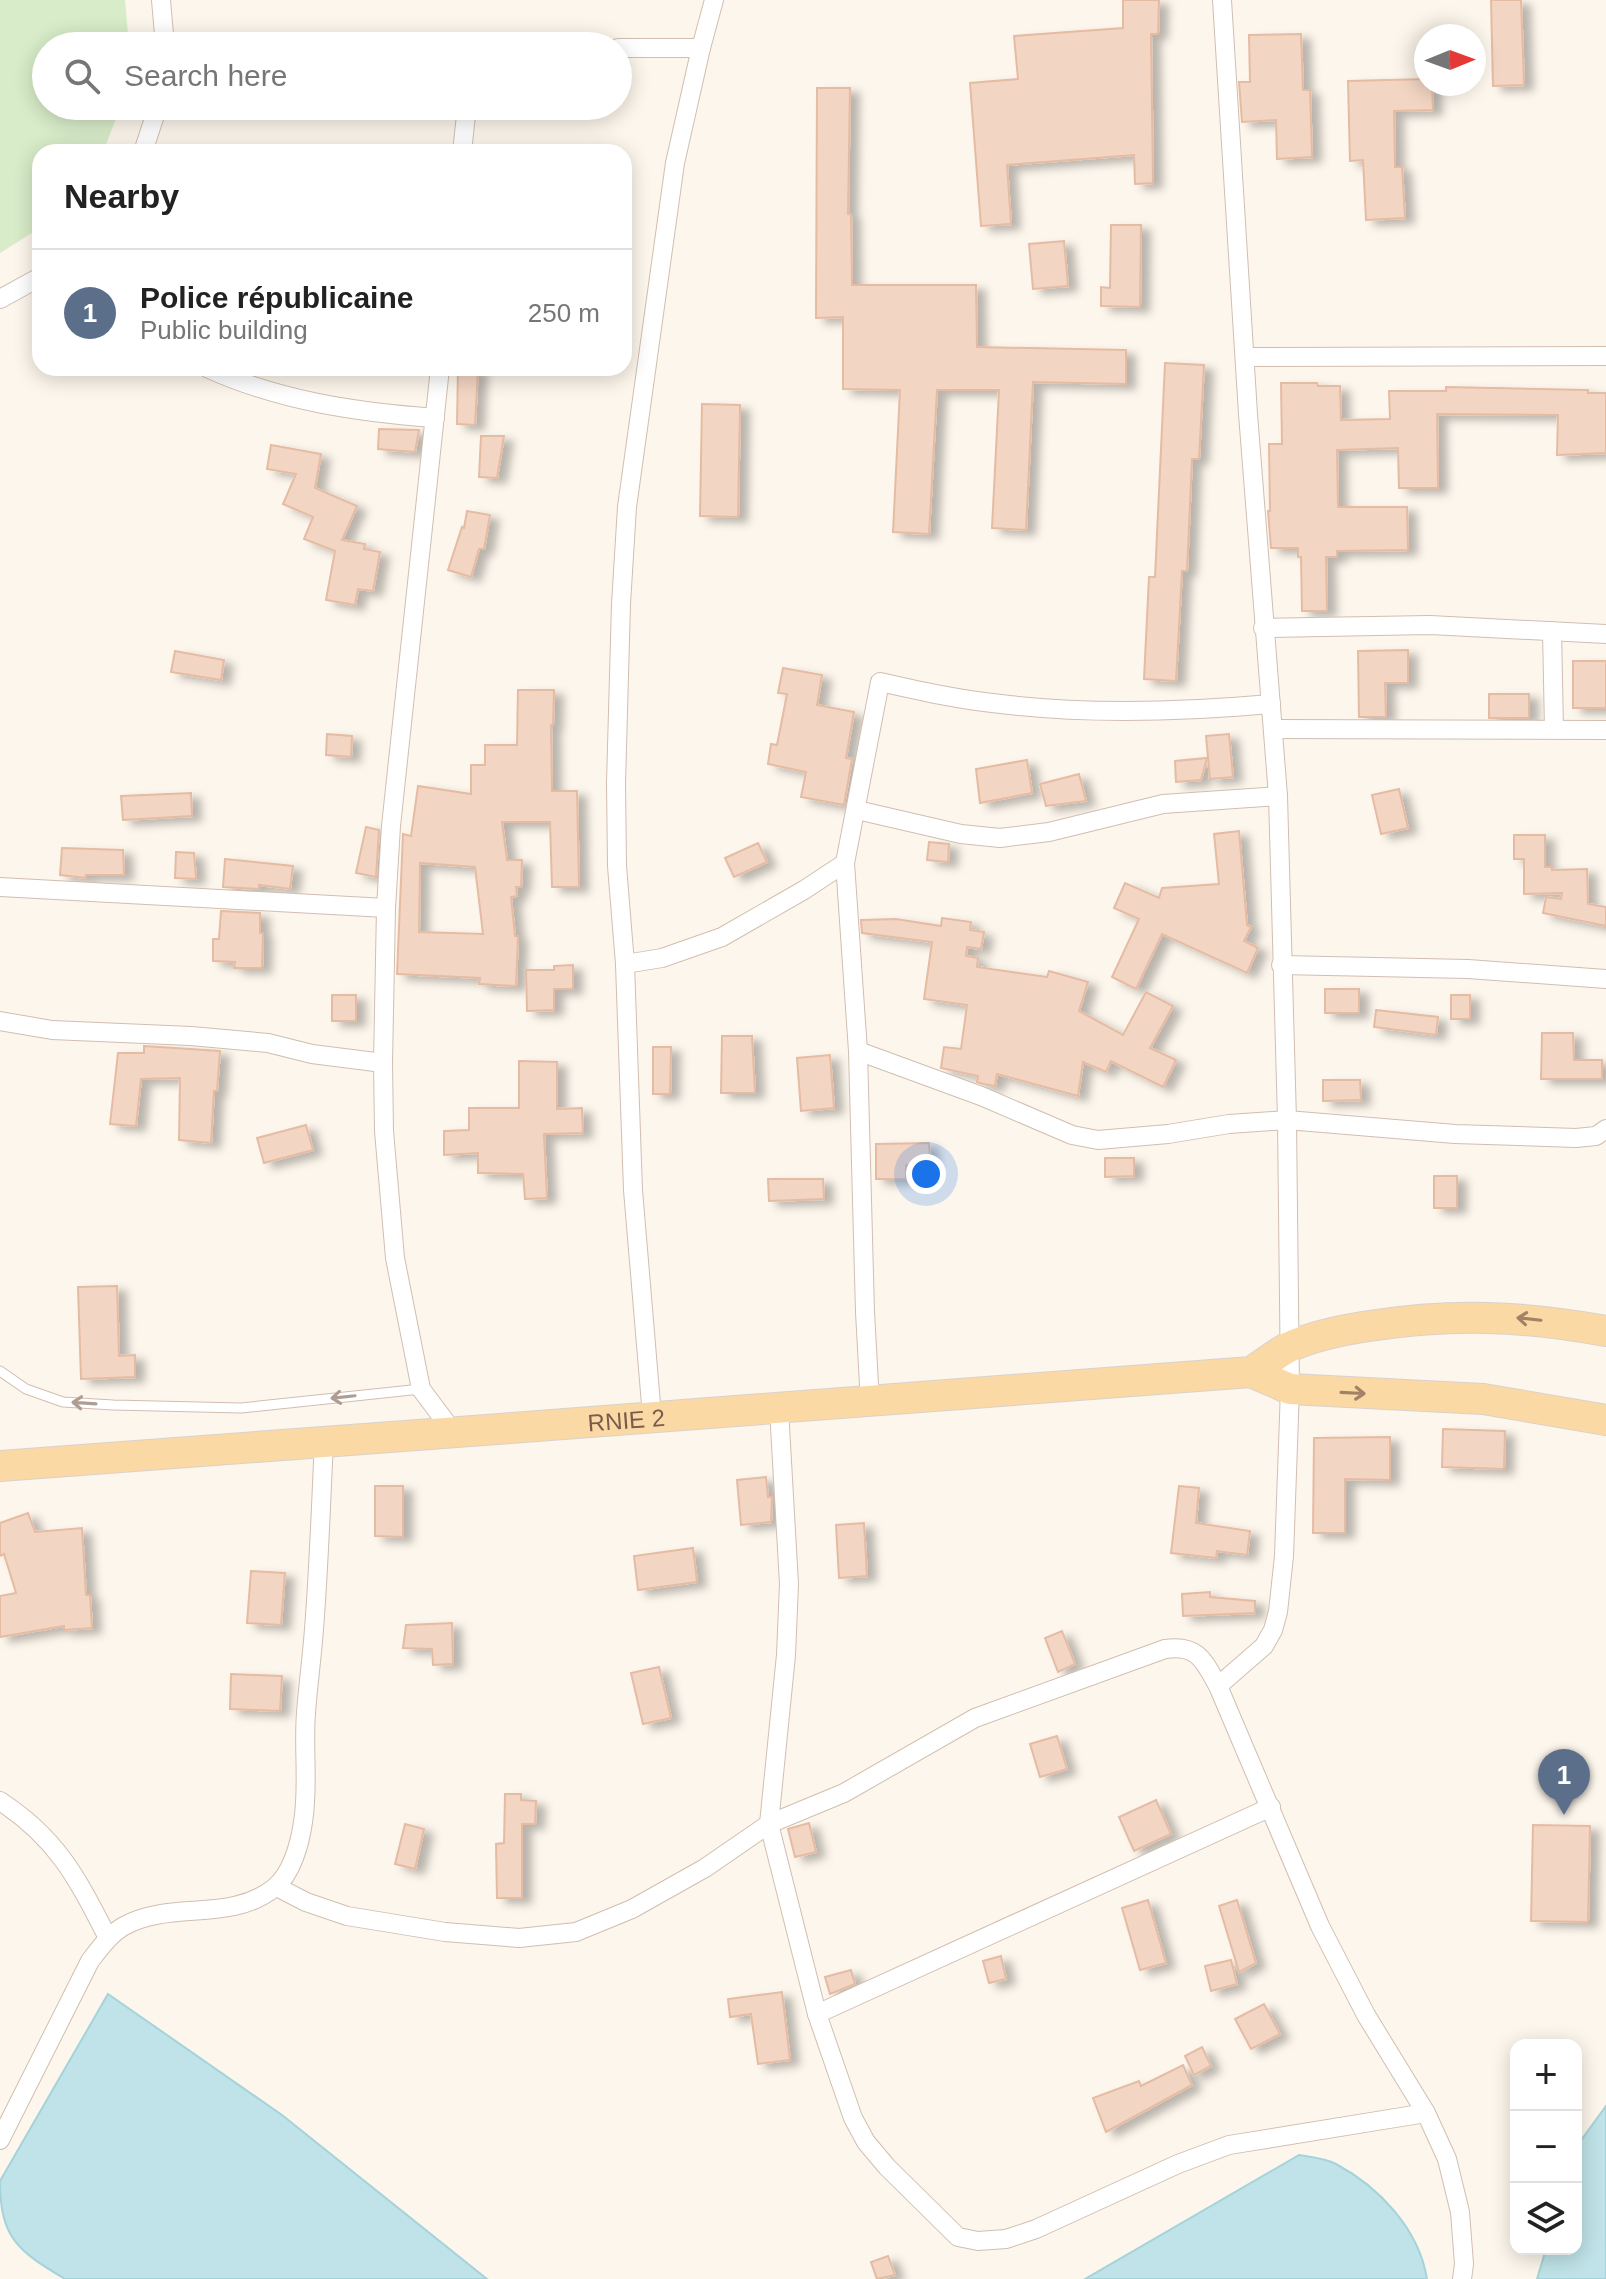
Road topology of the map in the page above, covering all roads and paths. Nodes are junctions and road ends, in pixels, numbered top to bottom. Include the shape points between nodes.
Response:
1 (161, 0) edge
2 (714, 0) edge
3 (1222, 0) edge
4 (164, 32) edge
5 (632, 48) edge
6 (701, 48) junction
7 (153, 120) edge
8 (465, 120) edge
9 (146, 144) edge
10 (463, 144) edge
11 (32, 282) edge
12 (23, 288) junction
13 (32, 294) edge
14 (0, 299) edge
15 (1606, 356) edge
16 (1246, 357) junction
17 (227, 376) edge
18 (439, 376) edge
19 (435, 418) junction
20 (1263, 628) junction
21 (1552, 631) junction
22 (1606, 634) edge
23 (1271, 704) junction
24 (1273, 729) junction
25 (1554, 729) junction
26 (1606, 730) edge
27 (1278, 796) junction
28 (857, 810) junction
29 (845, 863) junction
30 (0, 887) edge
31 (386, 908) junction
32 (625, 964) junction
33 (1281, 965) junction
34 (1606, 979) edge
35 (0, 1021) edge
36 (858, 1051) junction
37 (383, 1063) junction
38 (1287, 1120) junction
39 (1606, 1129) edge
40 (1606, 1331) edge
41 (1289, 1348) junction
42 (0, 1371) edge
43 (1251, 1372) junction
44 (421, 1389) junction
45 (1290, 1389) junction
46 (870, 1403) junction
47 (779, 1409) junction
48 (652, 1416) junction
49 (1606, 1420) edge
50 (454, 1433) junction
51 (324, 1441) junction
52 (0, 1466) edge
53 (1218, 1686) junction
54 (0, 1801) edge
55 (1271, 1807) junction
56 (769, 1824) junction
57 (277, 1887) junction
58 (108, 1938) junction
59 (817, 2014) junction
60 (1426, 2113) junction
61 (0, 2140) edge
62 (1462, 2279) edge

1 - 4 street
2 - 6 street
3 - 16 street
5 - 6 street
6 - 32 street via 675,163 627,507 616,783
7 - 9 street
8 - 10 street
11 - 12 street
12 - 13 street
12 - 14 street
15 - 16 street
16 - 20 street
17 - 19 street via 271,394
18 - 19 street
19 - 31 street
20 - 21 street via 1430,625
20 - 23 street
21 - 22 street
21 - 25 street
23 - 24 street
23 - 28 street via 1104,712 1000,704 880,682
24 - 25 street
24 - 27 street
25 - 26 street
27 - 28 street via 1163,804 1049,832 1000,838
27 - 33 street
28 - 29 street
29 - 32 street via 722,937 662,958
29 - 36 street
30 - 31 street
31 - 37 street
32 - 48 street via 633,1190
33 - 34 street via 1468,969
33 - 38 street
35 - 37 street via 52,1030 268,1043
36 - 38 street via 1072,1135 1098,1140
36 - 46 street
37 - 44 street via 395,1258
38 - 39 street via 1576,1138
38 - 41 street
40 -> 41 main road, RNIE 2 via 1459,1316 1327,1334
41 - 43 main road, RNIE 2
41 - 45 street
44 -> 42 lane via 241,1408 113,1405 63,1402 26,1389
43 - 45 main road, RNIE 2
43 - 46 main road, RNIE 2 / RNIE 2
44 - 50 street
45 -> 49 main road, RNIE 2 via 1483,1399
45 - 53 street via 1278,1612 1264,1646
46 - 47 main road, RNIE 2 / RNIE 2
47 - 48 main road, RNIE 2 / RNIE 2
47 - 56 street via 789,1584
48 - 50 main road, RNIE 2 / RNIE 2
50 - 51 main road, RNIE 2 / RNIE 2
51 - 52 main road, RNIE 2 / RNIE 2
51 - 57 street via 303,1824 293,1860
53 - 55 street
53 - 56 street via 1198,1654 1179,1647 1165,1649 975,1718 844,1793
54 - 58 street via 53,1844
55 - 59 street
55 - 60 street via 1320,1926
56 - 57 street via 632,1909 552,1936 479,1936 347,1916
56 - 59 street
57 - 58 street via 234,1908 163,1914 123,1926
58 - 61 street via 90,1961
59 - 60 street via 866,2142 958,2237 978,2241 1036,2229 1229,2145
60 - 62 street via 1447,2159 1460,2212

